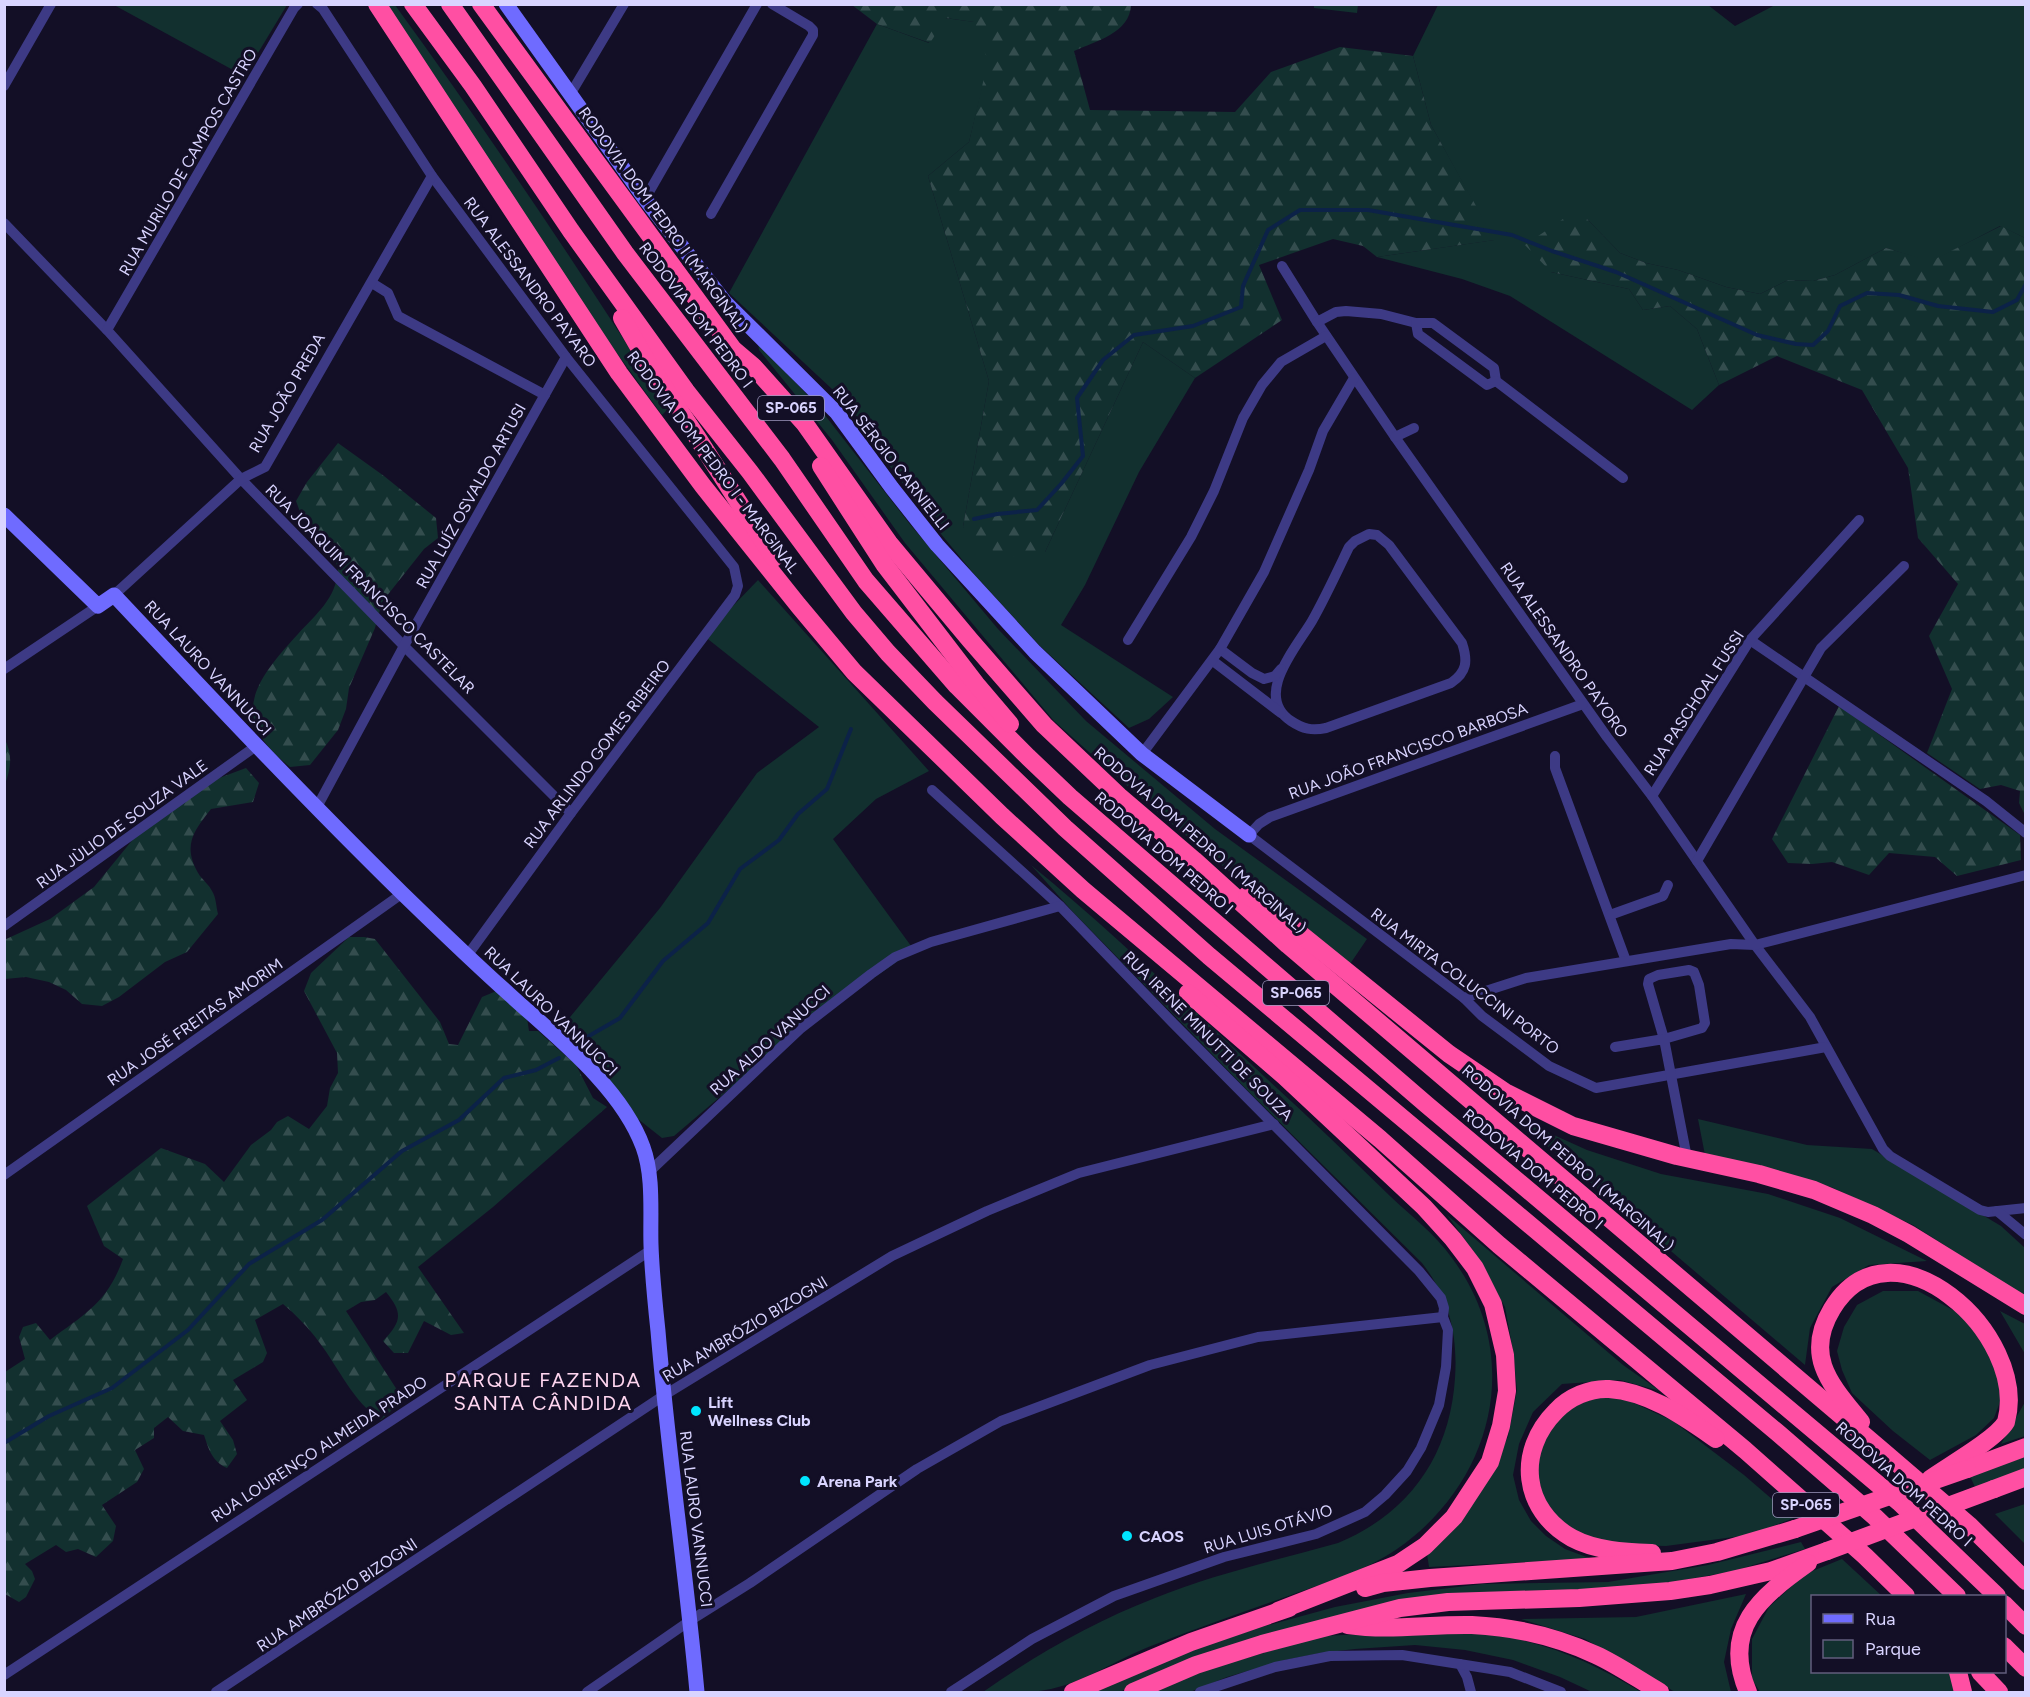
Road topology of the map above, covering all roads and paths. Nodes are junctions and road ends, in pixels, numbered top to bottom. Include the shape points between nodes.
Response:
1 (51, 4) edge
2 (317, 4) edge
3 (377, 4) edge
4 (413, 4) edge
5 (450, 4) edge
6 (481, 4) edge
7 (506, 4) edge
8 (624, 4) edge
9 (757, 4) edge
10 (772, 4) edge
11 (296, 6) edge
12 (4, 86) edge
13 (571, 93) junction
14 (432, 176) junction
15 (645, 200) junction
16 (711, 214) dead end
17 (4, 223) edge
18 (571, 231) junction
19 (1282, 266) dead end
20 (372, 283) junction
21 (1317, 322) junction
22 (1416, 323) junction
23 (107, 330) junction
24 (1326, 336) junction
25 (733, 349) junction
26 (566, 357) junction
27 (1354, 378) junction
28 (1496, 381) junction
29 (545, 395) junction
30 (1414, 428) dead end
31 (1395, 437) junction
32 (1623, 478) dead end
33 (241, 479) junction
34 (4, 515) edge
35 (1859, 520) dead end
36 (1904, 566) dead end
37 (734, 567) joint
38 (114, 595) junction
39 (99, 606) junction
40 (1128, 640) dead end
41 (1750, 640) junction
42 (404, 646) junction
43 (1220, 650) junction
44 (1213, 661) junction
45 (4, 669) edge
46 (1282, 669) junction
47 (854, 672) junction
48 (1804, 676) junction
49 (1583, 704) junction
50 (1281, 713) junction
51 (256, 746) junction
52 (1142, 754) junction
53 (1555, 756) dead end
54 (932, 790) dead end
55 (1652, 796) junction
56 (1070, 797) junction
57 (316, 807) junction
58 (571, 813) junction
59 (2025, 833) edge
60 (1249, 835) junction
61 (1194, 860) junction
62 (1697, 861) junction
63 (2025, 875) edge
64 (1668, 885) dead end
65 (1083, 890) junction
66 (403, 893) junction
67 (1060, 906) junction
68 (1610, 915) junction
69 (4, 926) edge
70 (1755, 945) junction
71 (467, 956) junction
72 (1626, 961) junction
73 (1464, 998) junction
74 (1664, 1039) junction
75 (1615, 1047) dead end
76 (1826, 1047) junction
77 (1670, 1075) junction
78 (1274, 1124) junction
79 (1687, 1158) junction
80 (649, 1172) junction
81 (4, 1175) edge
82 (2025, 1208) edge
83 (1997, 1211) junction
84 (2025, 1235) edge
85 (651, 1250) junction
86 (2025, 1306) edge
87 (1443, 1317) junction
88 (663, 1396) junction
89 (2025, 1447) edge
90 (1745, 1450) junction
91 (1884, 1452) junction
92 (2025, 1477) edge
93 (1926, 1482) junction
94 (2025, 1485) edge
95 (1994, 1489) junction
96 (1968, 1525) junction
97 (1762, 1540) junction
98 (1827, 1551) junction
99 (2025, 1566) edge
100 (2025, 1581) edge
101 (1905, 1595) edge
102 (1956, 1595) edge
103 (1996, 1595) edge
104 (2006, 1606) edge
105 (1278, 1611) junction
106 (691, 1620) junction
107 (1337, 1624) junction
108 (2025, 1626) edge
109 (2006, 1648) edge
110 (1460, 1664) junction
111 (2025, 1668) edge
112 (1958, 1673) edge
113 (1982, 1673) edge
114 (4, 1675) edge
115 (216, 1692) edge
116 (587, 1692) edge
117 (697, 1692) edge
118 (951, 1692) edge
119 (1073, 1692) edge
120 (1133, 1692) edge
121 (1200, 1692) edge
122 (1471, 1692) edge
123 (1561, 1692) edge
124 (1660, 1692) edge
125 (1748, 1692) edge
126 (1963, 1692) edge
127 (2000, 1692) edge

1 - 12 street
2 - 14 street, RUA ALESSANDRO PAYARO
3 - 47 highway, RODOVIA DOM PEDRO I - MARGINAL via 619,373 718,504
4 - 18 highway, SP-065
5 - 56 highway, RODOVIA DOM PEDRO I / SP-065 via 632,262 782,459 866,581 957,686
6 - 25 highway, RODOVIA DOM PEDRO I (MARGINAL) / SP-065
7 - 13 street, RUA SÉRGIO CARNIELLI
8 - 13 street
9 - 15 street
10 - 16 street via 809,26 813,35
11 - 23 street, RUA MURILO DE CAMPOS CASTRO
13 - 15 street, RUA SÉRGIO CARNIELLI
14 - 20 street, RUA JOÃO PREDA
14 - 26 street, RUA ALESSANDRO PAYARO
15 - 52 street, RUA SÉRGIO CARNIELLI via 725,302 837,413 937,545 1035,652
17 - 23 street, RUA JOAQUIM FRANCISCO CASTELAR
18 - 47 highway via 648,363 780,567
18 - 102 highway, SP-065 via 854,613 987,755 1209,956 1778,1433 1875,1517
19 - 21 street, RUA ALESSANDRO PAYORO
20 - 29 street via 388,293 398,316
20 - 33 street, RUA JOÃO PREDA via 265,467
21 - 22 street via 1347,311
21 - 24 street, RUA ALESSANDRO PAYORO
22 - 28 street via 1433,323 1494,368
22 - 28 street via 1418,334 1487,385
23 - 33 street, RUA JOAQUIM FRANCISCO CASTELAR
24 - 27 street, RUA ALESSANDRO PAYORO
24 - 40 street via 1281,363 1262,385 1243,418 1191,537
25 - 56 highway via 807,445 884,564
25 - 61 highway, RODOVIA DOM PEDRO I (MARGINAL) / SP-065 via 805,424 889,543 1044,725
26 - 29 street, RUA LUÍZ OSVALDO ARTUSI
26 - 37 street, RUA ALESSANDRO PAYARO
27 - 31 street, RUA ALESSANDRO PAYORO
27 - 43 street via 1323,431 1264,572
28 - 32 street
29 - 42 street, RUA LUÍZ OSVALDO ARTUSI
30 - 31 street
31 - 49 street, RUA ALESSANDRO PAYORO
33 - 38 street, RUA JOÃO PREDA
33 - 42 street, RUA JOAQUIM FRANCISCO CASTELAR
34 - 39 street
35 - 41 street, RUA PASCHOAL FUSSI
36 - 48 street via 1821,648
37 - 58 street, RUA ARLINDO GOMES RIBEIRO via 738,586 735,595
38 - 39 street, RUA JOÃO PREDA
38 - 51 street, RUA LAURO VANNUCCI
39 - 45 street, RUA JOÃO PREDA
41 - 48 street
41 - 55 street, RUA PASCHOAL FUSSI
42 - 57 street, RUA LUÍZ OSVALDO ARTUSI
42 - 58 street, RUA JOAQUIM FRANCISCO CASTELAR
43 - 44 street
43 - 46 street via 1264,679
44 - 50 street
44 - 52 street
46 - 50 street via 1276,696
46 - 50 street via 1349,547 1369,534 1389,545 1461,643 1467,660 1459,678 1451,683 1326,728 1299,727
47 - 65 highway, RODOVIA DOM PEDRO I - MARGINAL
48 - 59 street via 1986,801
48 - 62 street
49 - 55 street, RUA ALESSANDRO PAYORO
49 - 60 street, RUA JOÃO FRANCISCO BARBOSA via 1270,817
51 - 57 street, RUA LAURO VANNUCCI
51 - 69 street, RUA JÙLIO DE SOUZA VALE
52 - 60 street, RUA SÉRGIO CARNIELLI
53 - 68 street via 1555,768
54 - 67 street, RUA IRENE MINUTTI DE SOUZA
55 - 62 street, RUA ALESSANDRO PAYORO
56 - 103 highway, RODOVIA DOM PEDRO I / SP-065 via 1427,1105 1899,1502
57 - 66 street, RUA LAURO VANNUCCI
58 - 71 street, RUA ARLINDO GOMES RIBEIRO
60 - 73 street, RUA MIRTA COLUCCINI PORTO
61 - 79 highway via 1272,911 1449,1054 1505,1092 1573,1126
61 - 91 highway, RODOVIA DOM PEDRO I (MARGINAL) / SP-065 via 1288,945
62 - 70 street, RUA ALESSANDRO PAYORO
63 - 70 street
64 - 68 street via 1663,896
65 - 90 highway, SP-065
65 - 105 highway via 1166,974 1284,1076 1424,1207 1475,1268 1498,1321 1508,1391 1501,1425 1490,1462 1454,1517 1425,1546 1398,1564
66 - 71 street, RUA LAURO VANNUCCI
66 - 81 street, RUA JOSÉ FREITAS AMORIM
67 - 78 street, RUA IRENE MINUTTI DE SOUZA
67 - 80 street, RUA ALDO VANUCCI via 932,942 895,957 800,1029
68 - 72 street
70 - 72 street via 1731,944
70 - 76 street, RUA ALESSANDRO PAYORO via 1810,1017
71 - 80 street, RUA LAURO VANNUCCI via 606,1086 643,1147
72 - 73 street via 1526,978
73 - 77 street, RUA MIRTA COLUCCINI PORTO via 1549,1066 1587,1085 1604,1088
74 - 74 street via 1702,1029 1705,1023 1694,972 1649,979
74 - 75 street
74 - 77 street
76 - 77 street, RUA MIRTA COLUCCINI PORTO
76 - 83 street, RUA ALESSANDRO PAYORO via 1886,1153 1980,1210
77 - 79 street
78 - 87 street, RUA IRENE MINUTTI DE SOUZA via 1419,1271 1441,1298
78 - 88 street, RUA AMBRÓZIO BIZOGNI via 1079,1173 987,1210 892,1256
79 - 86 highway via 1803,1187 1873,1215
80 - 85 street, RUA LAURO VANNUCCI
82 - 83 street
83 - 84 street
85 - 88 street, RUA LAURO VANNUCCI
85 - 114 street, RUA LOURENÇO ALMEIDA PRADO
87 - 106 street via 1258,1337 1150,1365 1056,1399 1001,1422 917,1469
87 - 118 street, RUA LUIS OTÁVIO via 1448,1330 1439,1405 1407,1472 1365,1512 1316,1534 1224,1557 1114,1596 1032,1639
88 - 106 street, RUA LAURO VANNUCCI
88 - 115 street, RUA AMBRÓZIO BIZOGNI
89 - 93 highway, bridge
90 - 97 highway via 1727,1447 1653,1400 1627,1392 1593,1390 1568,1400 1547,1419 1536,1438 1529,1478 1542,1514 1573,1539 1590,1545 1623,1552 1665,1553
90 - 101 highway, SP-065
91 - 93 highway via 1828,1379 1821,1359 1821,1337 1826,1319 1853,1285 1871,1275 1911,1273 1947,1287 1985,1315 2012,1350 2017,1371 2012,1411 2005,1425
91 - 96 highway, RODOVIA DOM PEDRO I (MARGINAL) / SP-065
92 - 95 highway
93 - 97 highway, bridge
94 - 95 highway
95 - 98 highway, bridge
96 - 99 highway via 2010,1551
96 - 100 highway, RODOVIA DOM PEDRO I (MARGINAL) / SP-065
97 - 105 highway via 1672,1561 1383,1583
98 - 107 highway via 1770,1571 1670,1591 1448,1602 1400,1608
98 - 125 highway via 1759,1602 1747,1621 1739,1655
104 - 108 highway
105 - 119 highway via 1174,1648
106 - 116 street
106 - 117 street, RUA LAURO VANNUCCI
107 - 120 highway via 1196,1665
107 - 124 highway via 1371,1628 1471,1625 1512,1629 1561,1641 1598,1656
109 - 111 highway
110 - 121 street via 1402,1655 1330,1656 1275,1667
110 - 122 street
110 - 123 street via 1510,1672
112 - 126 highway
113 - 127 highway

